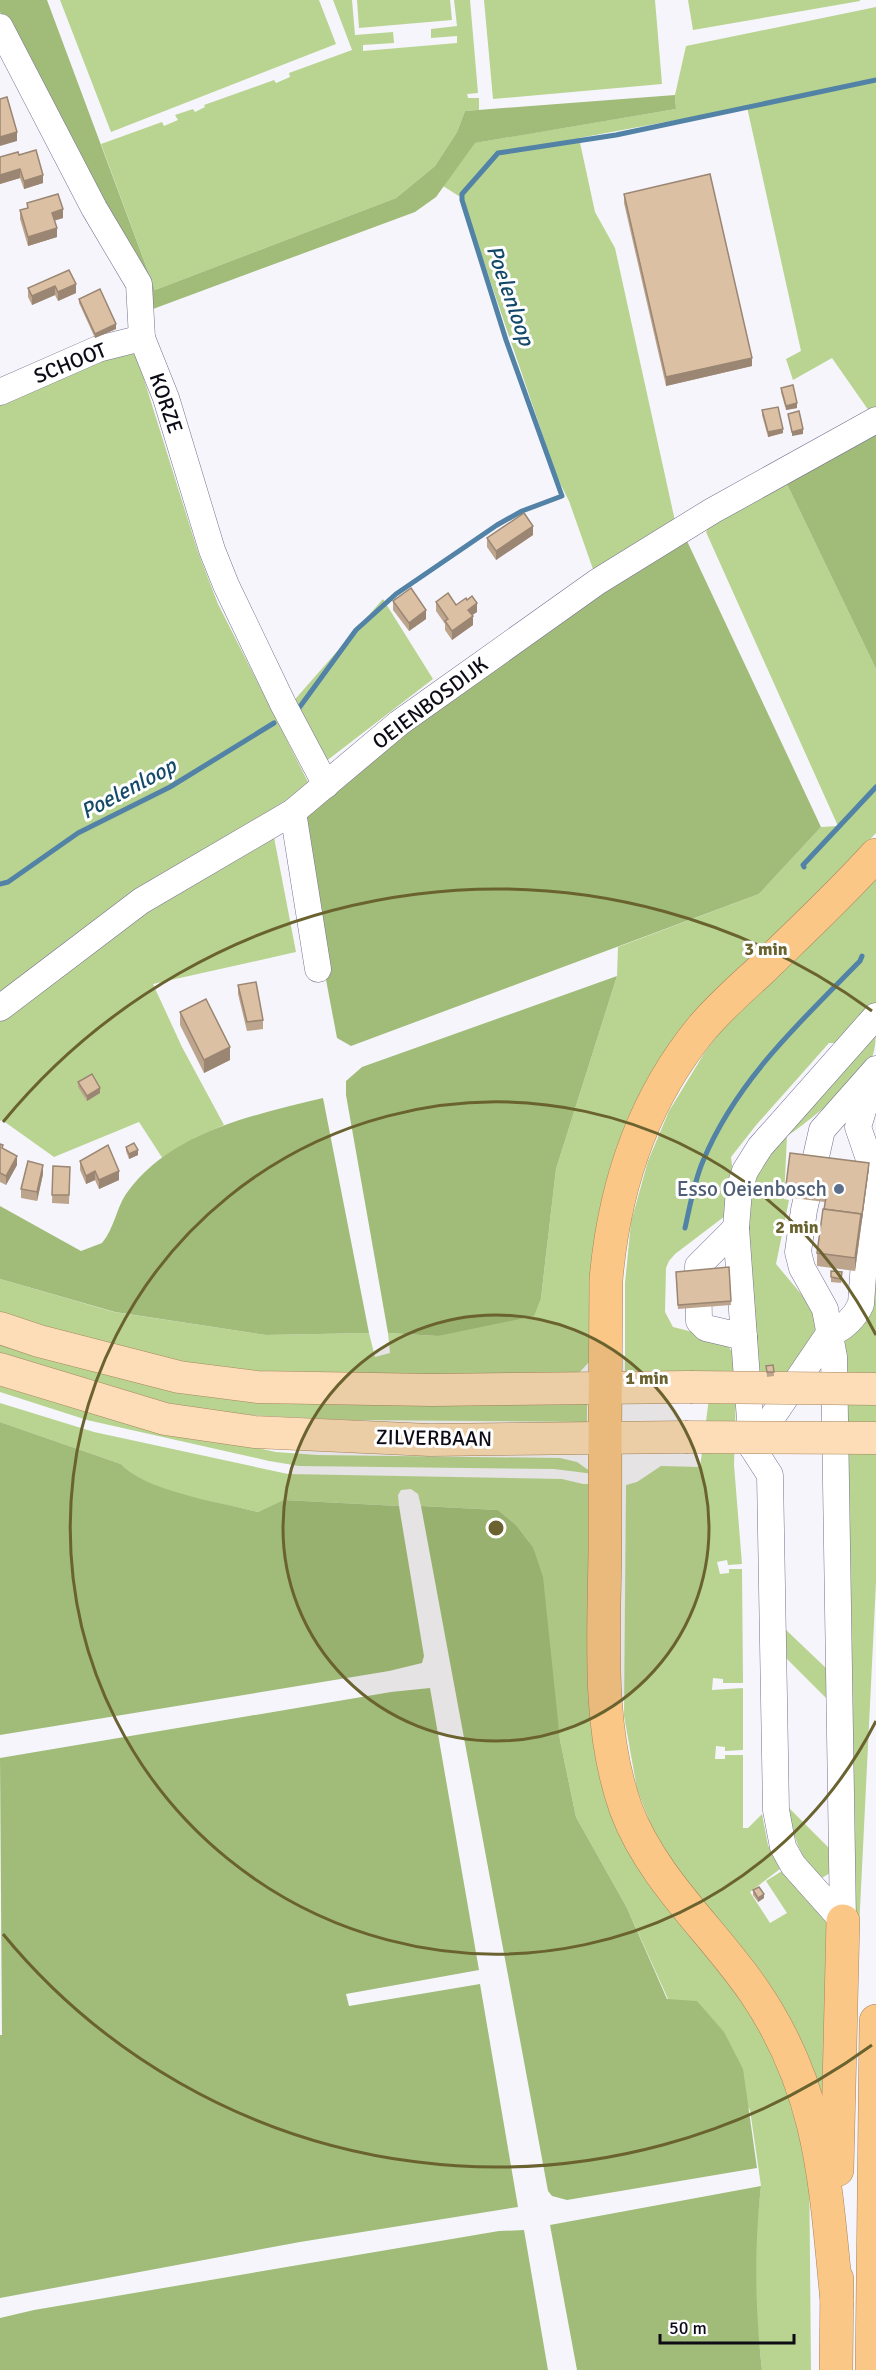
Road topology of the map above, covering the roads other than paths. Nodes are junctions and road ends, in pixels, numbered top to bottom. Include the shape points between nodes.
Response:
1 (0, 27) edge
2 (142, 338) junction
3 (0, 392) edge
4 (876, 420) edge
5 (326, 785) junction
6 (293, 812) junction
7 (876, 855) edge
8 (318, 969) dead end
9 (0, 1008) edge
10 (876, 1016) edge
11 (876, 1069) edge
12 (736, 1228) junction
13 (0, 1328) edge
14 (830, 1332) junction
15 (744, 1337) junction
16 (0, 1369) edge
17 (604, 1389) junction
18 (876, 1389) edge
19 (605, 1437) junction
20 (876, 1438) edge
21 (752, 1447) junction
22 (843, 1921) junction
23 (876, 2021) edge
24 (837, 2301) junction
25 (836, 2370) edge
26 (872, 2370) edge

1 - 2 street, KORZE via 94,208 139,284
2 - 3 street, SCHOOT via 98,350
2 - 5 street, KORZE via 166,398 226,585
4 - 5 street, OEIENBOSDIJK via 712,511 597,582 399,723
5 - 6 street, OEIENBOSDIJK
6 - 8 street
6 - 9 street, OEIENBOSDIJK via 141,901
7 - 17 highway via 703,1026 653,1102 627,1164 609,1248
10 - 12 street via 760,1147 739,1190
11 - 14 street via 858,1127 872,1165 861,1304 850,1320 836,1332
11 - 14 street via 822,1130 804,1210 798,1252 802,1268 825,1309
12 - 15 street
12 - 15 street via 698,1266 699,1321 706,1328
13 - 17 main road via 179,1377 258,1387
14 - 21 street
14 - 22 street via 834,1357
15 - 21 street
16 - 19 main road, ZILVERBAAN via 130,1410 208,1427 430,1440
17 - 18 main road, bridge
17 - 19 highway
19 - 20 main road, ZILVERBAAN, bridge
19 - 24 highway via 606,1704 615,1774 637,1834 679,1896 754,1990 787,2046 811,2109 823,2163
21 - 22 street via 770,1475 776,1810 783,1847 793,1865
22 - 24 highway
23 - 26 highway
24 - 25 highway

